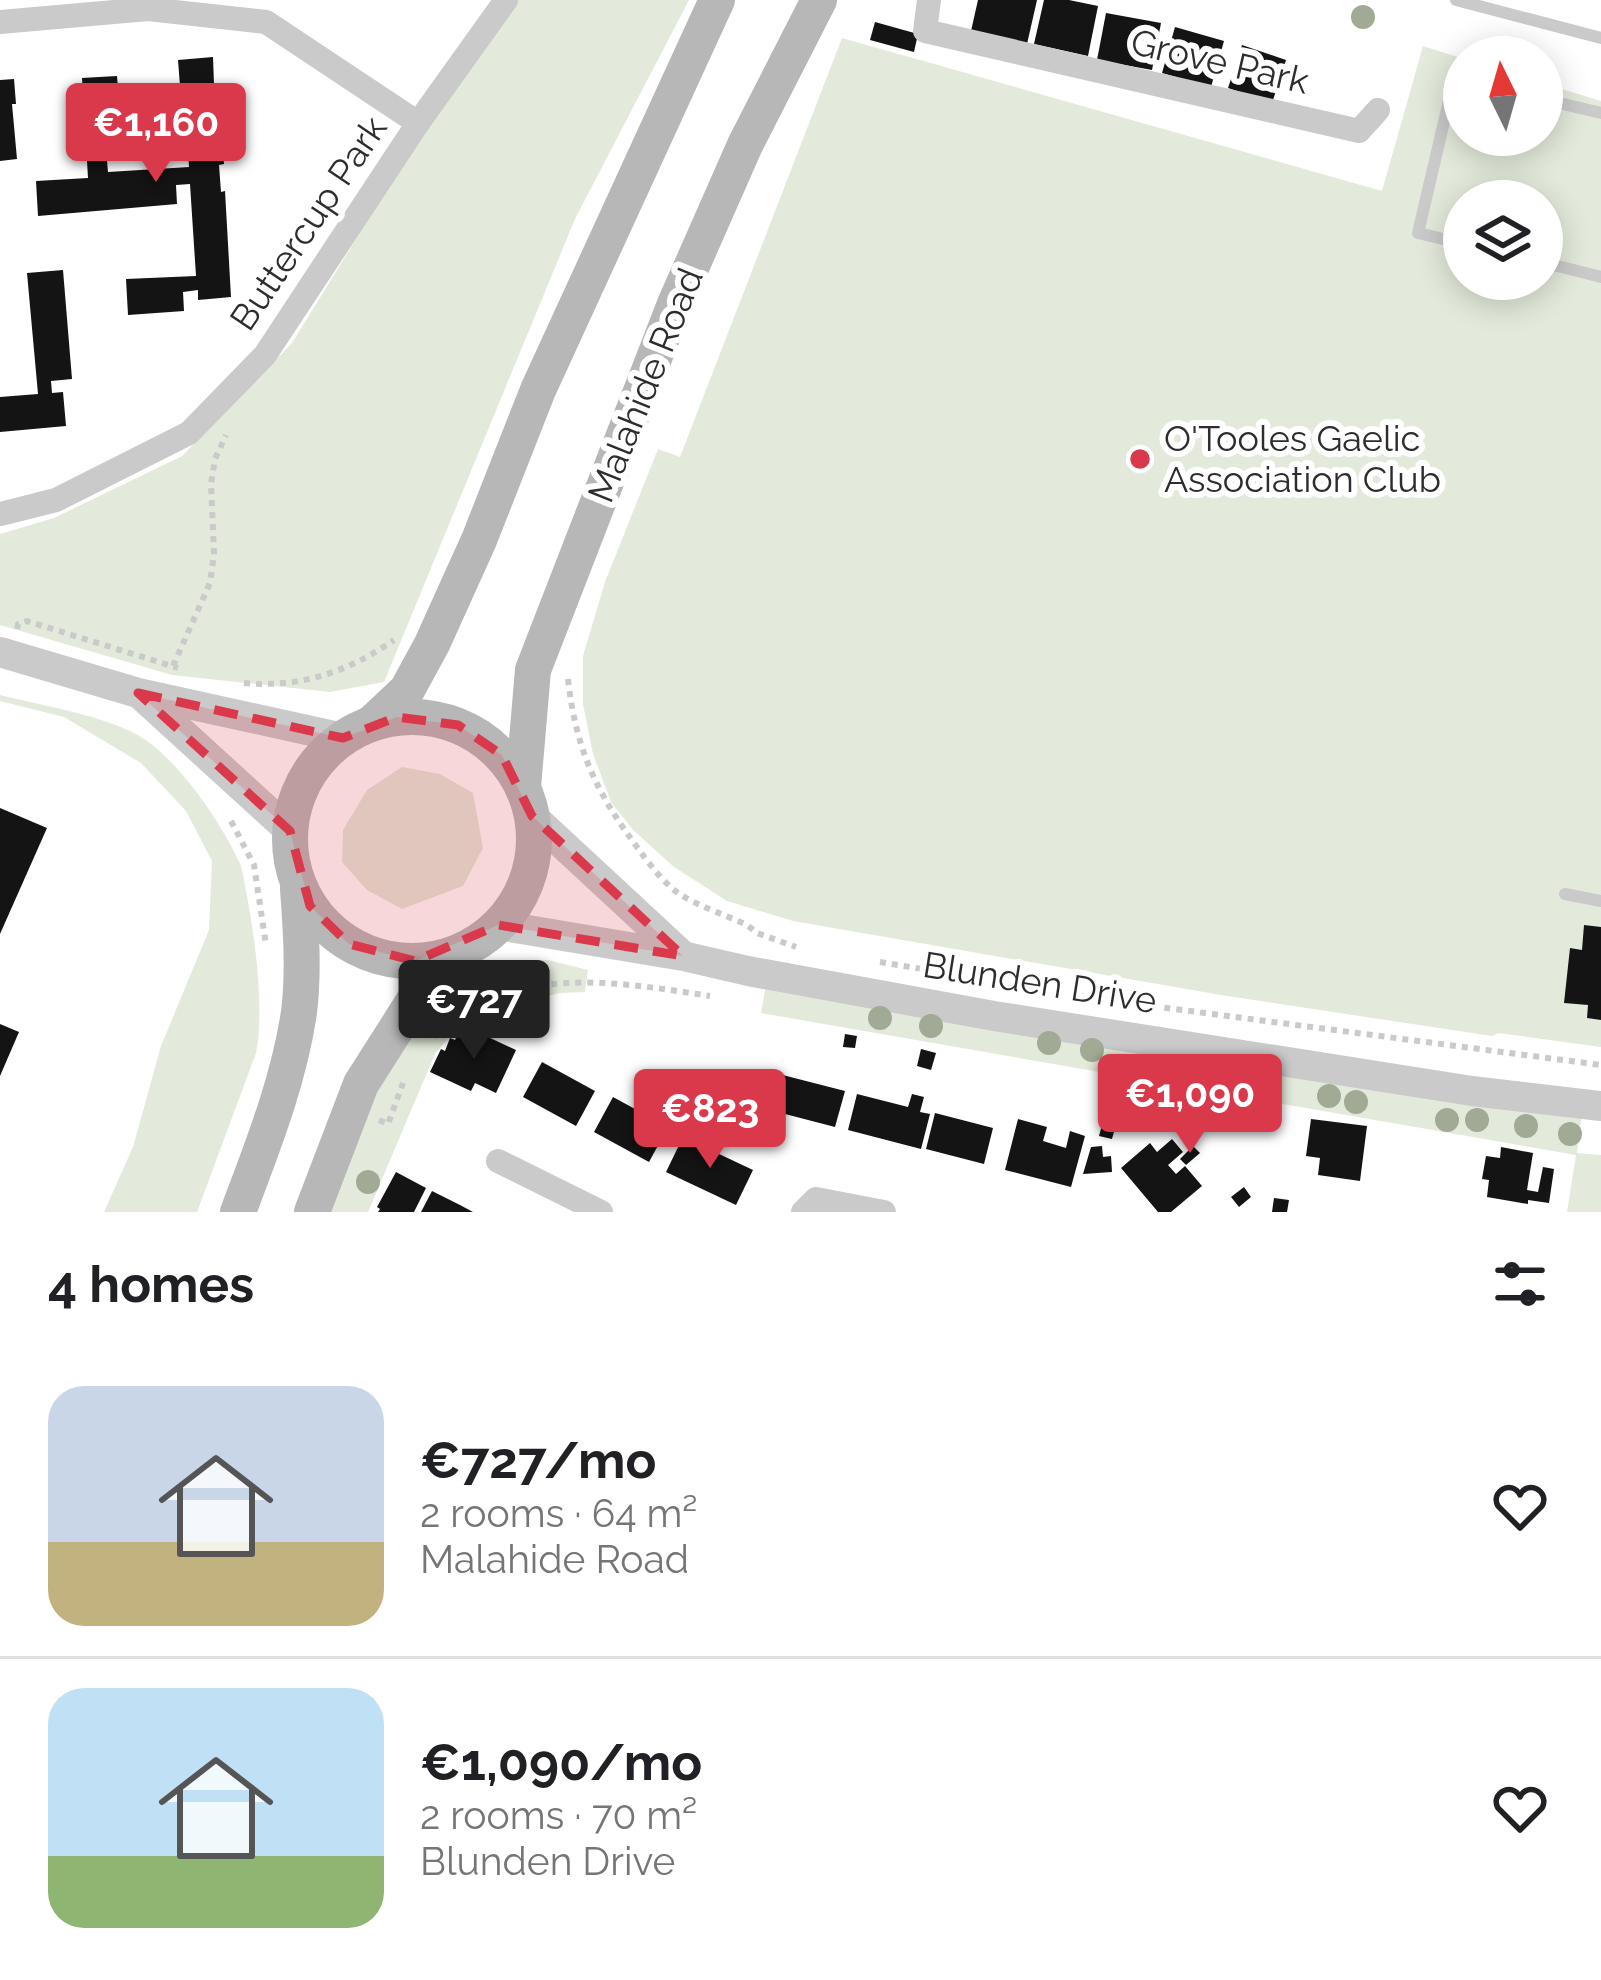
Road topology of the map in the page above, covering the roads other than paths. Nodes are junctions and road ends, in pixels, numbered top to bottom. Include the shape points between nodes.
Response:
1 (506, 0) edge
2 (717, 0) edge
3 (819, 0) edge
4 (929, 0) edge
5 (1456, 0) edge
6 (0, 22) edge
7 (1601, 38) edge
8 (1563, 104) edge
9 (1378, 110) dead end
10 (1601, 113) edge
11 (418, 123) junction
12 (1443, 126) edge
13 (1443, 239) edge
14 (1563, 267) edge
15 (1601, 277) edge
16 (0, 514) edge
17 (8, 642) edge
18 (139, 693) junction
19 (357, 730) junction
20 (528, 801) junction
21 (290, 831) junction
22 (298, 884) junction
23 (1565, 894) dead end
24 (1601, 901) edge
25 (498, 925) junction
26 (682, 956) junction
27 (441, 958) junction
28 (1601, 1106) edge
29 (497, 1161) dead end
30 (238, 1212) edge
31 (312, 1212) edge
32 (601, 1212) edge
33 (803, 1212) edge
34 (884, 1212) edge

1 - 11 street
2 - 19 main road via 432,644 407,690
3 - 20 main road, Malahide Road via 684,284 533,670
4 - 9 street, Grove Park via 926,31 1359,131
5 - 7 lane
6 - 11 street, Buttercup Park via 148,9 266,22
8 - 10 lane
11 - 16 street, Buttercup Park via 265,355 189,433 56,500
12 - 13 lane via 1418,233
14 - 15 lane
17 - 18 street
18 - 19 street
18 - 21 street
19 - 20 main road via 397,717 458,725 502,755
19 - 21 main road via 304,781
20 - 25 main road via 534,850 524,889
20 - 26 street
21 - 22 main road
22 - 27 main road via 349,944 388,959
22 - 30 main road via 299,1014
23 - 24 lane
25 - 26 street, Blunden Drive
25 - 27 main road
26 - 28 street, Blunden Drive via 994,1016
27 - 31 main road via 362,1084
29 - 32 street
33 - 34 street via 816,1199

